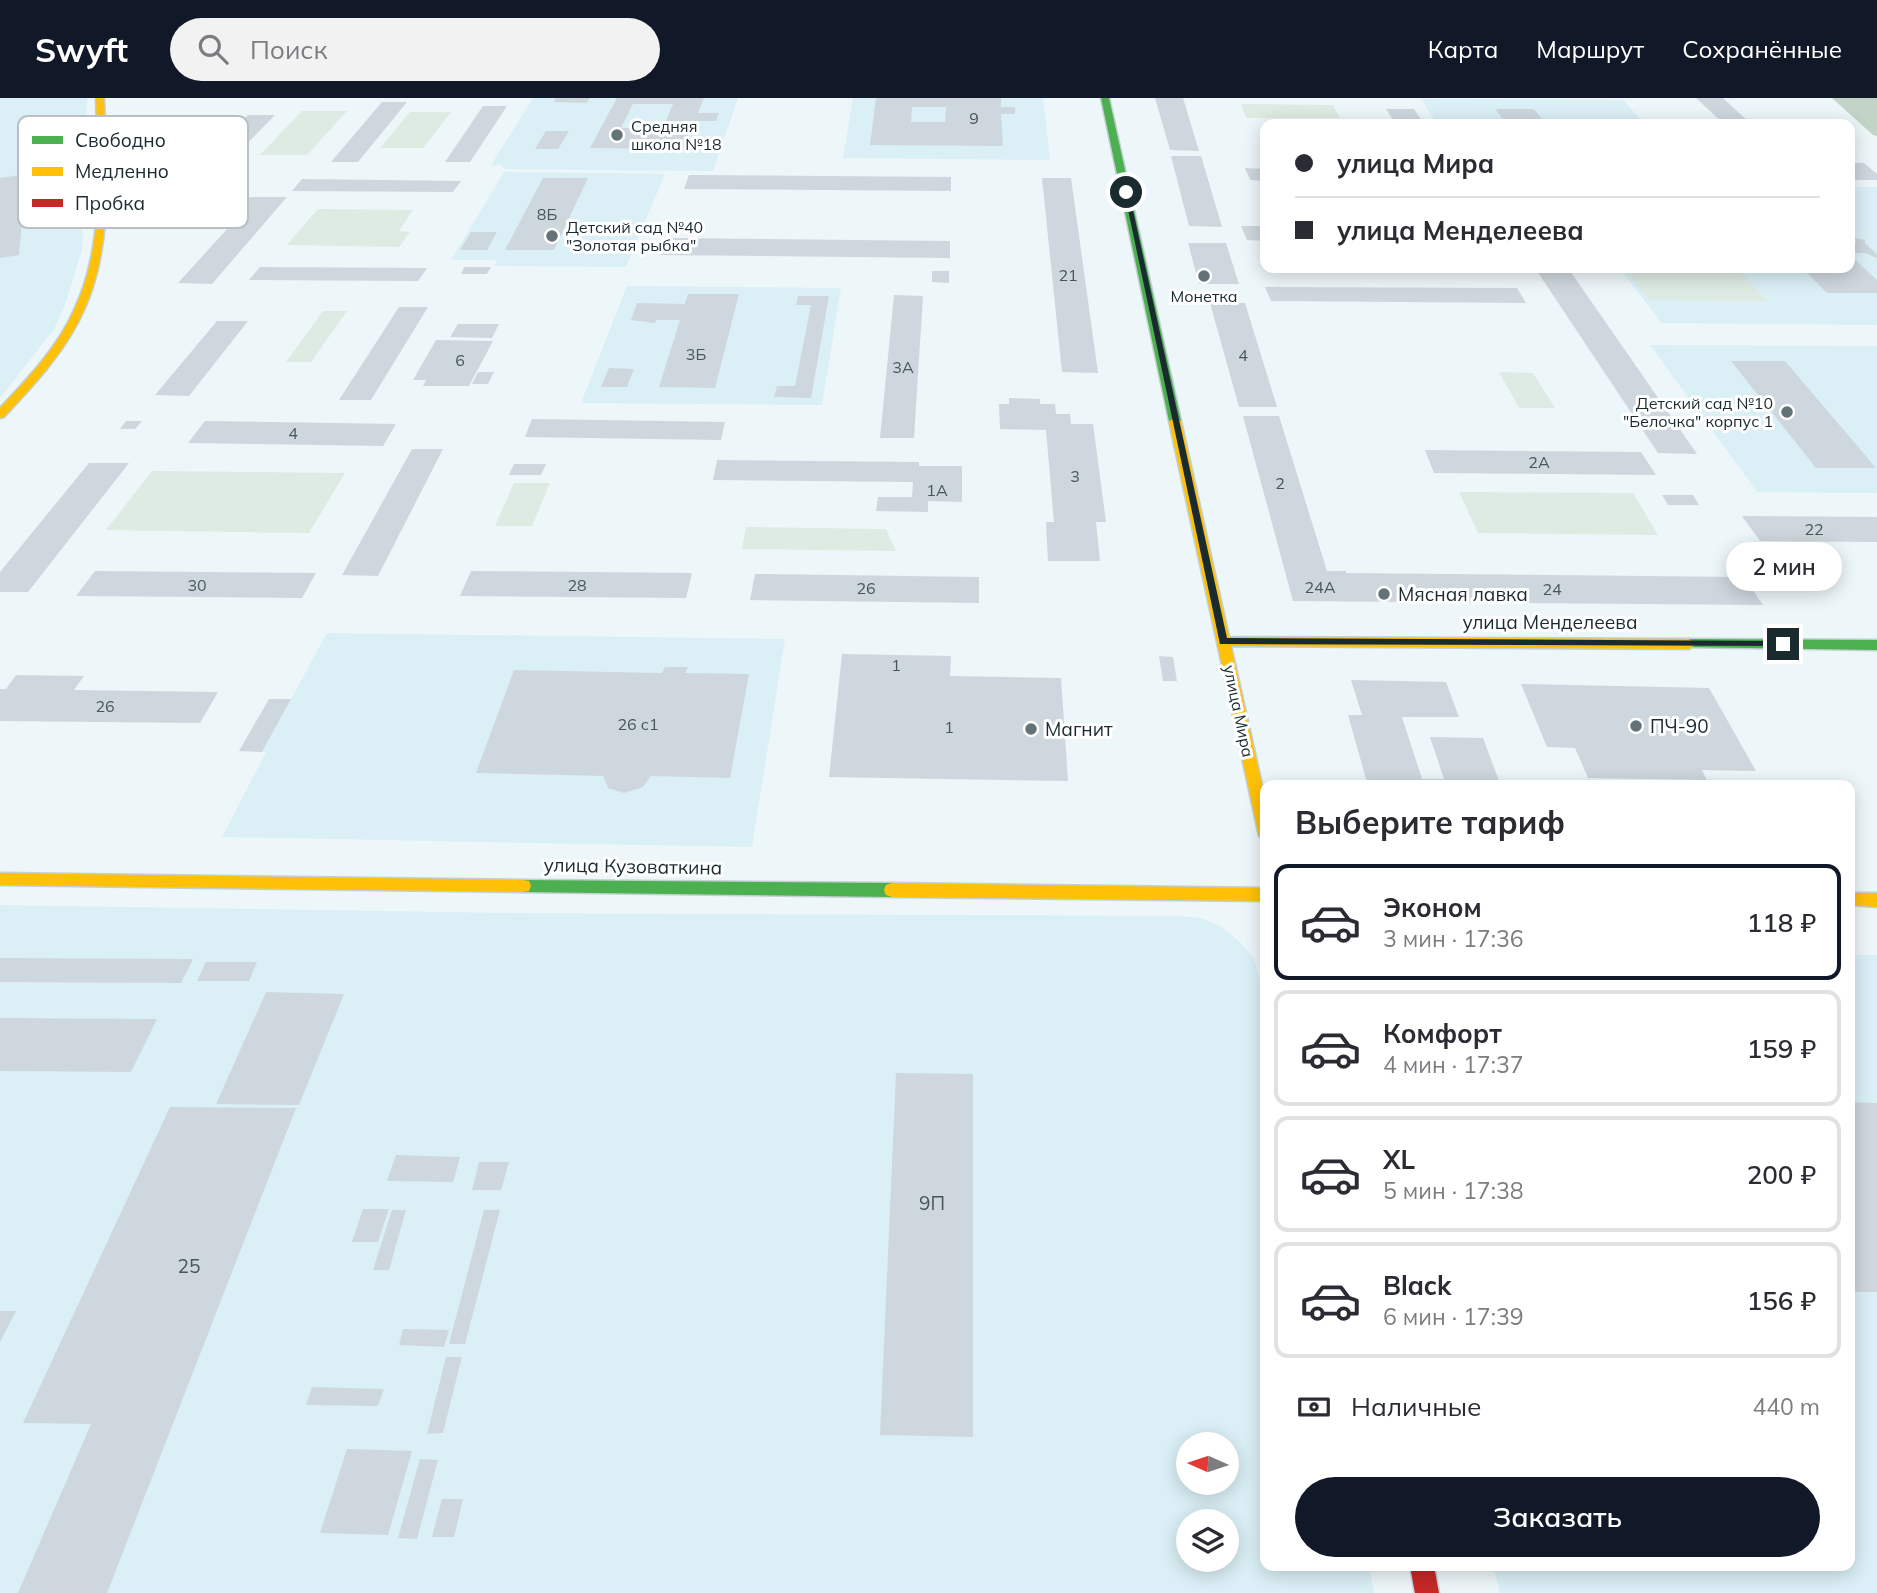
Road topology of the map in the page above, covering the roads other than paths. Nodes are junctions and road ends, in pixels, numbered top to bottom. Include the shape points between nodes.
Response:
1 (100, 98) edge
2 (1105, 98) edge
3 (100, 116) edge
4 (97, 228) edge
5 (0, 415) edge
6 (1223, 641) junction
7 (1877, 645) edge
8 (1260, 809) edge
9 (0, 879) edge
10 (1260, 895) edge
11 (1855, 899) edge
12 (1877, 900) edge
13 (1423, 1571) edge
14 (1427, 1593) edge

1 - 3 main road
2 - 6 main road, улица Мира
4 - 5 main road via 86,293 64,337
6 - 7 main road, улица Менделеева
6 - 8 main road, улица Мира
9 - 10 main road, улица Кузоваткина
11 - 12 main road
13 - 14 main road

